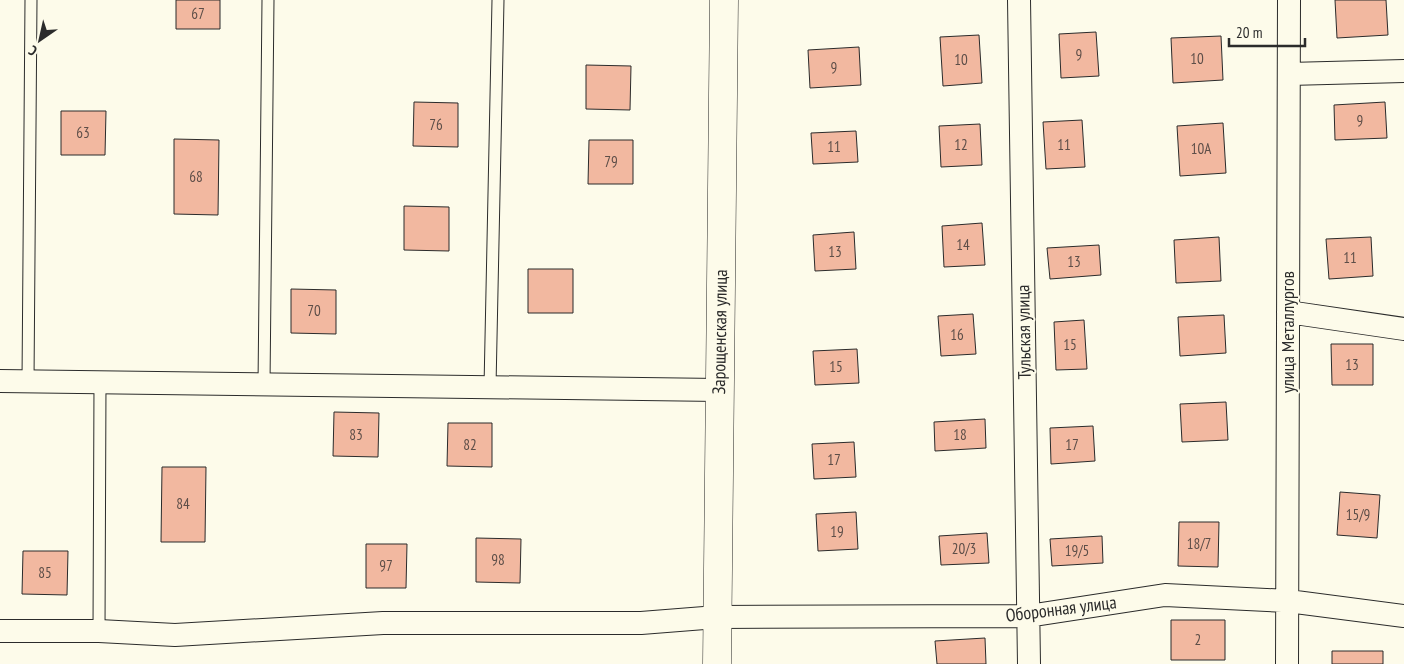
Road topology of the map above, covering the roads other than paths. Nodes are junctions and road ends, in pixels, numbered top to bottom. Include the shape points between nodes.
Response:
1 (31, 0) edge
2 (268, 0) edge
3 (498, 0) edge
4 (724, 0) edge
5 (1019, 0) edge
6 (1289, 0) edge
7 (1404, 71) edge
8 (1289, 74) junction
9 (1288, 312) junction
10 (1404, 328) edge
11 (0, 381) edge
12 (28, 382) junction
13 (100, 383) junction
14 (264, 385) junction
15 (490, 388) junction
16 (719, 390) junction
17 (1288, 601) junction
18 (1028, 616) junction
19 (1404, 616) edge
20 (717, 617) junction
21 (0, 631) edge
22 (99, 631) junction
23 (717, 664) edge
24 (1029, 664) edge
25 (1287, 664) edge

1 - 12 lane
2 - 14 lane
3 - 15 lane
4 - 16 street, Зарощенская улица
5 - 18 street, Тульская улица
6 - 8 street, улица Металлургов
7 - 8 street
8 - 9 street, улица Металлургов
9 - 10 street
9 - 17 street, улица Металлургов
11 - 12 street
12 - 13 street
13 - 14 street
13 - 22 lane
14 - 15 street
15 - 16 street
16 - 20 street, Зарощенская улица
17 - 18 street, Оборонная улица via 1165,595
17 - 19 street, Оборонная улица
17 - 25 street, улица Металлургов
18 - 20 street, Оборонная улица
18 - 24 street, Тульская улица
20 - 22 street, Оборонная улица via 641,623 383,623 175,635
20 - 23 street, Зарощенская улица
21 - 22 street, Оборонная улица

